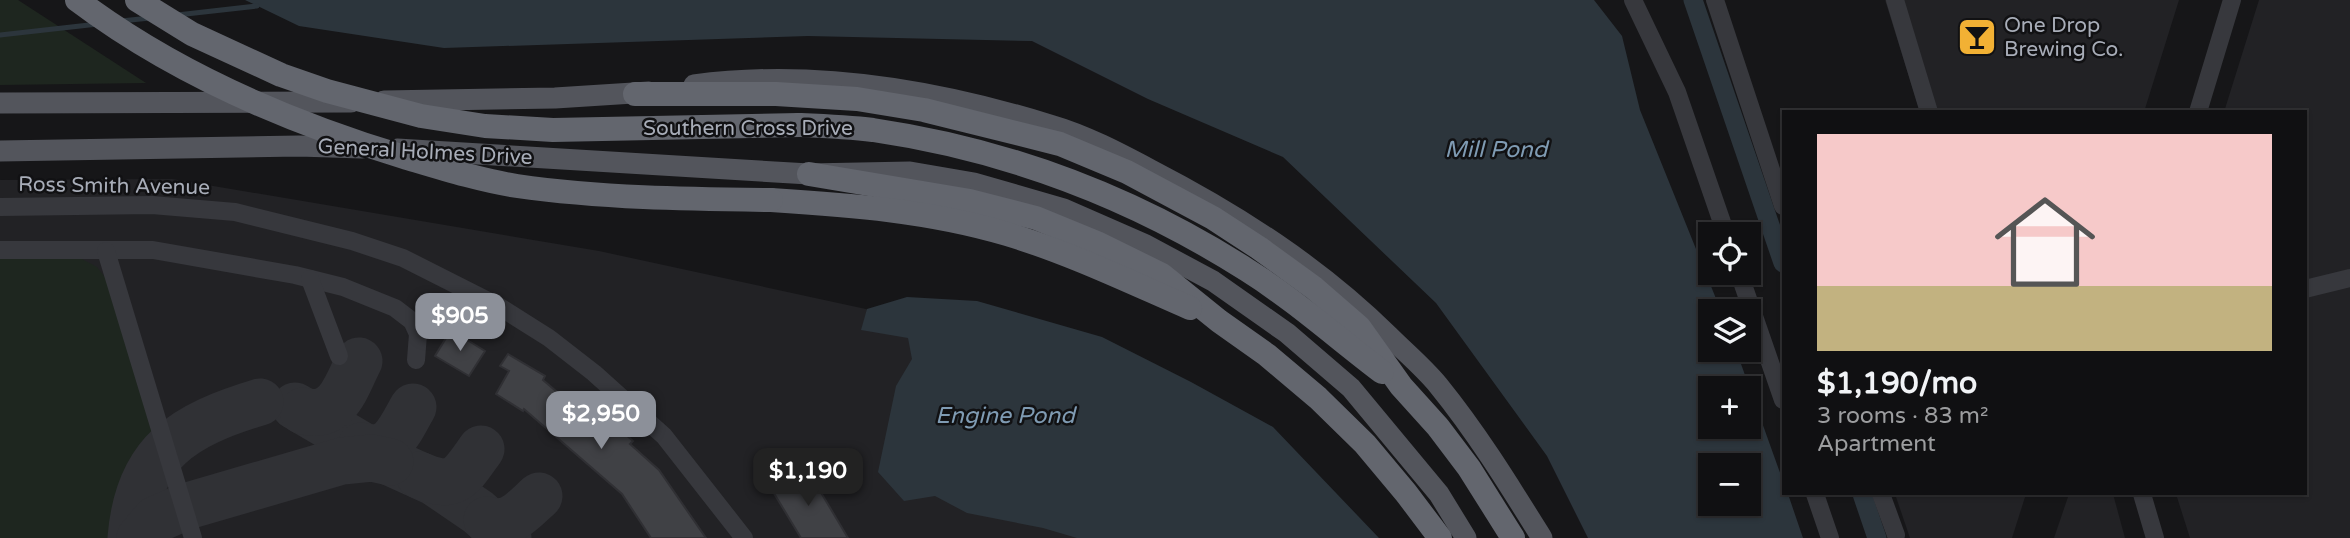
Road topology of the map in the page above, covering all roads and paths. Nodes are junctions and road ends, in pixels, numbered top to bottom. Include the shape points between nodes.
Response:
1 (77, 0) edge
2 (137, 0) edge
3 (1633, 0) edge
4 (1715, 0) edge
5 (1895, 0) edge
6 (2232, 0) edge
7 (635, 94) junction
8 (0, 103) edge
9 (1928, 110) edge
10 (2199, 110) edge
11 (0, 138) edge
12 (0, 150) edge
13 (40, 150) junction
14 (809, 174) junction
15 (1782, 203) edge
16 (0, 207) edge
17 (1722, 222) edge
18 (0, 250) edge
19 (106, 251) junction
20 (310, 279) junction
21 (2349, 280) edge
22 (1743, 285) edge
23 (2307, 289) edge
24 (1219, 321) junction
25 (339, 356) dead end
26 (416, 360) dead end
27 (1401, 386) junction
28 (1782, 397) edge
29 (1815, 495) edge
30 (1881, 495) edge
31 (2142, 495) edge
32 (1896, 535) dead end
33 (193, 538) edge
34 (744, 538) edge
35 (1440, 538) edge
36 (1466, 538) edge
37 (1513, 538) edge
38 (1542, 538) edge
39 (1830, 538) edge
40 (2155, 538) edge

1 - 24 highway, bridge via 170,60 229,91 331,134 422,163 514,185 574,193 771,200 926,215 1006,233 1070,256
2 - 27 highway, Southern Cross Drive, bridge via 192,34 281,75 421,116 553,130 799,125 870,130 951,144 1037,167 1161,220 1248,271
3 - 17 street via 1676,92
4 - 15 street
5 - 9 street
6 - 10 street
7 - 8 main road, General Holmes Drive via 300,103
7 - 27 highway via 858,99 924,110 1060,144 1127,172 1259,248 1359,327
7 - 38 main road, General Holmes Drive via 728,81 870,85 956,100 1051,125 1122,155 1209,200 1338,288 1436,383 1493,460
11 - 13 main road, General Holmes Drive
12 - 13 main road, General Holmes Drive
13 - 14 main road, General Holmes Drive via 338,147
14 - 24 highway via 970,201 1037,218 1161,275
14 - 36 main road, General Holmes Drive via 910,172 974,183 1064,209 1213,281 1287,332 1351,388 1439,494
16 - 34 street, Ross Smith Avenue via 152,205 235,212 403,258 500,307 594,373 664,436
18 - 19 street
19 - 20 street via 153,250
19 - 33 street
20 - 25 street
20 - 26 street via 343,286 396,308 412,321 418,334
21 - 23 street
22 - 28 street
24 - 35 highway via 1318,398 1406,492
27 - 37 highway via 1469,468
29 - 39 street
30 - 32 street
31 - 40 street

